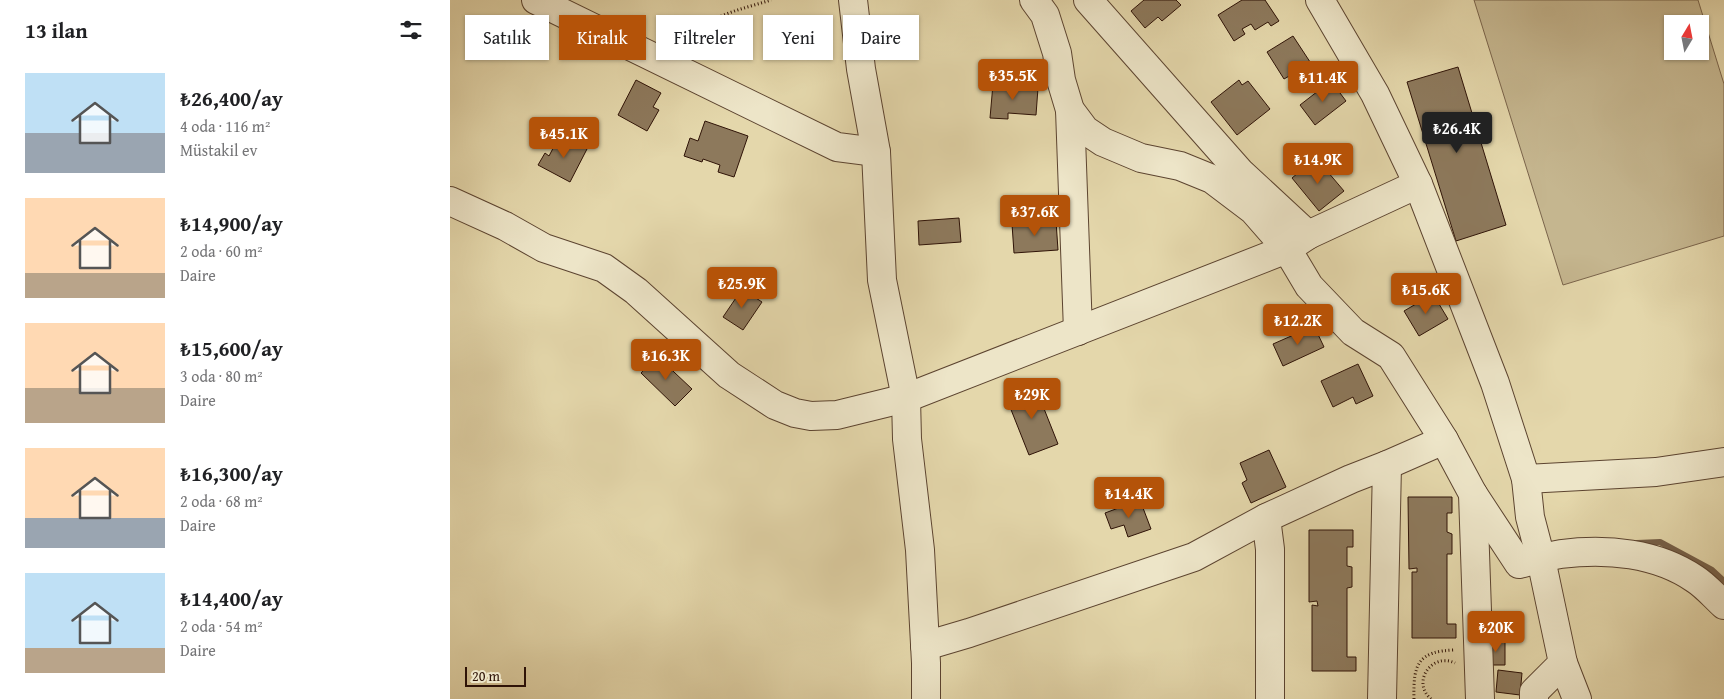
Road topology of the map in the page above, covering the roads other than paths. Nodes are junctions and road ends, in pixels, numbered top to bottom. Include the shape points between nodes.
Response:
1 (536, 0) edge
2 (853, 0) edge
3 (1034, 0) edge
4 (1088, 0) edge
5 (1320, 0) edge
6 (1070, 110) junction
7 (876, 152) junction
8 (1418, 184) junction
9 (450, 202) edge
10 (1297, 242) junction
11 (1078, 331) junction
12 (906, 398) junction
13 (1444, 440) junction
14 (1724, 462) edge
15 (1387, 465) junction
16 (1526, 480) junction
17 (1473, 494) junction
18 (1266, 518) junction
19 (1541, 559) junction
20 (1724, 605) edge
21 (925, 646) junction
22 (1563, 663) junction
23 (926, 699) edge
24 (1270, 699) edge
25 (1382, 699) edge
26 (1480, 699) edge
27 (1534, 699) edge
28 (1577, 699) edge

1 - 7 street via 837,147
2 - 7 street
3 - 6 street via 1045,15
4 - 10 street via 1240,172
5 - 8 street via 1376,94
6 - 10 street via 1085,130 1103,142 1141,158 1180,166 1212,178
6 - 11 street
7 - 12 street via 882,280
8 - 10 street
8 - 16 street via 1495,383
9 - 12 street via 505,226 544,248 604,268 636,291 729,375 775,405 811,416 837,415
10 - 11 street
10 - 13 street via 1309,286 1353,332 1391,356
11 - 12 street
12 - 21 street
13 - 15 street
13 - 17 street
14 - 16 street via 1656,472
15 - 18 street
15 - 25 street
16 - 19 street via 1530,517
17 - 19 street via 1520,564
17 - 26 street via 1468,660
18 - 21 street via 1194,557
18 - 24 street via 1270,549
19 - 20 street via 1561,554 1613,552 1655,559 1697,580
19 - 22 street
21 - 23 street
22 - 27 street via 1534,692
22 - 28 street

